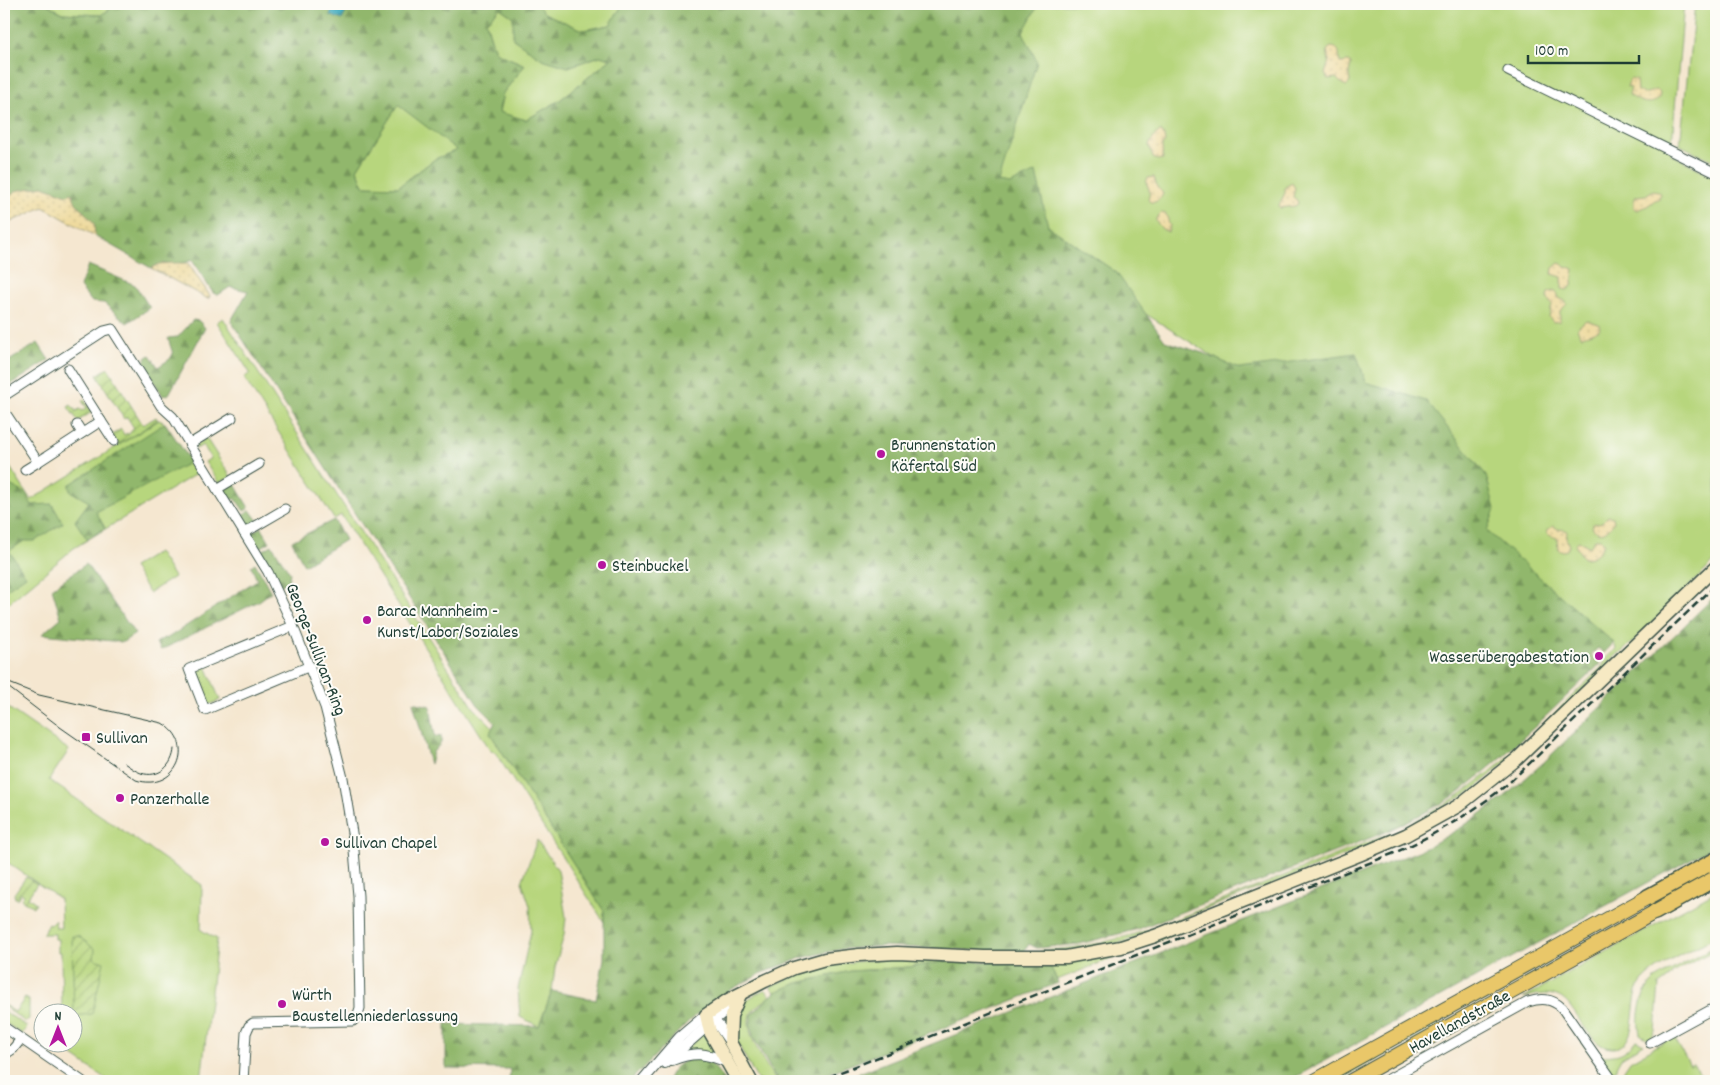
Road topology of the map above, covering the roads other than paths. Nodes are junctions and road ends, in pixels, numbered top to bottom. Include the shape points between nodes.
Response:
1 (1508, 71) dead end
2 (1716, 173) edge
3 (68, 369) dead end
4 (4, 396) edge
5 (4, 411) edge
6 (232, 418) dead end
7 (101, 421) junction
8 (77, 424) dead end
9 (63, 433) dead end
10 (82, 433) junction
11 (114, 441) dead end
12 (68, 442) junction
13 (48, 443) dead end
14 (190, 444) junction
15 (54, 452) junction
16 (38, 462) junction
17 (259, 464) dead end
18 (25, 470) dead end
19 (217, 489) junction
20 (285, 509) dead end
21 (244, 533) junction
22 (1716, 567) edge
23 (293, 626) junction
24 (310, 666) junction
25 (1716, 860) edge
26 (1716, 878) edge
27 (1648, 897) joint
28 (1655, 912) joint
29 (738, 998) junction
30 (1716, 1007) edge
31 (710, 1020) junction
32 (4, 1027) edge
33 (21, 1040) junction
34 (730, 1042) junction
35 (1650, 1043) dead end
36 (4, 1055) edge
37 (666, 1062) junction
38 (727, 1062) junction
39 (1376, 1067) junction
40 (644, 1079) edge
41 (82, 1081) edge
42 (243, 1081) edge
43 (738, 1081) edge
44 (751, 1081) edge
45 (1315, 1081) edge
46 (1350, 1081) edge
47 (1362, 1081) edge
48 (1385, 1081) edge
49 (1613, 1081) edge

1 - 2 street
3 - 7 street
4 - 14 street, George-Sullivan-Ring via 104,330 112,329 161,406 173,417
5 - 16 street
6 - 14 street
7 - 10 street
7 - 11 street
8 - 10 street
9 - 12 street
10 - 12 street
12 - 15 street
13 - 15 street
14 - 19 street, George-Sullivan-Ring
15 - 16 street
16 - 18 street
17 - 19 street
19 - 21 street, George-Sullivan-Ring
20 - 21 street
21 - 23 street, George-Sullivan-Ring via 268,572
22 - 29 main road via 1483,788 1433,821 1359,855 1121,947 1066,957 994,958 897,953 825,959 794,968
23 - 24 street, George-Sullivan-Ring
23 - 24 street via 189,669 205,710
24 - 42 street, George-Sullivan-Ring via 333,736 354,839 360,1008 353,1021 252,1023 246,1033
25 - 27 highway
26 - 28 highway
27 - 45 highway
28 - 39 highway
29 - 31 main road via 728,1000
29 - 34 main road via 731,1016
30 - 35 street
31 - 34 street via 719,1026
31 - 37 street
31 - 38 main road via 710,1032
31 - 40 street via 680,1037
32 - 33 street
33 - 36 street
33 - 41 street
34 - 44 main road
37 - 38 street via 702,1053
37 - 40 street
38 - 43 main road
39 - 46 highway
39 - 47 highway
48 - 49 street, Havellandstraße via 1535,999 1552,1000 1562,1008

